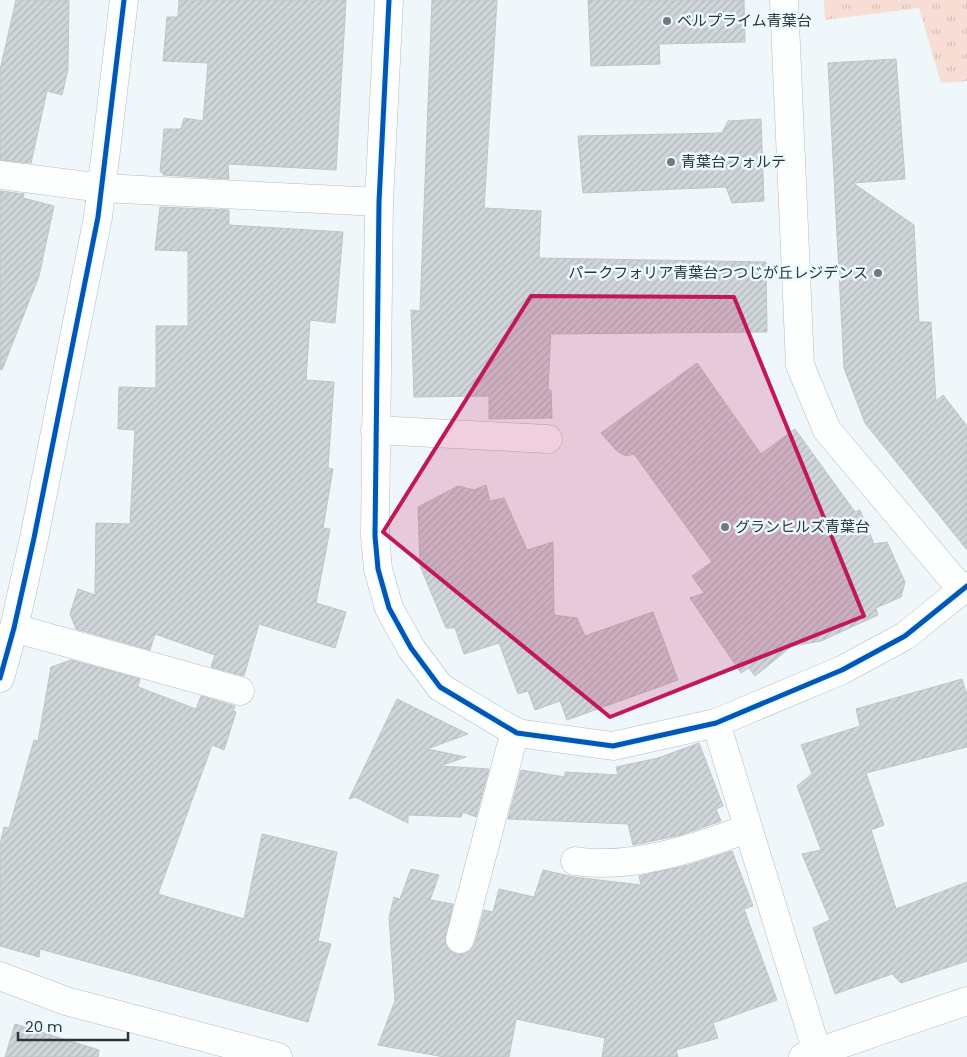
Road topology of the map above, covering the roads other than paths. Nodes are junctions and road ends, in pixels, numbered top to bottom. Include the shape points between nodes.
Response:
1 (124, 0) edge
2 (389, 0) edge
3 (784, 0) edge
4 (0, 175) edge
5 (102, 188) junction
6 (380, 202) junction
7 (375, 430) junction
8 (548, 439) dead end
9 (964, 588) edge
10 (14, 628) junction
11 (0, 678) edge
12 (240, 691) dead end
13 (716, 723) junction
14 (515, 731) junction
15 (748, 828) junction
16 (575, 861) dead end
17 (460, 939) dead end
18 (0, 976) edge
19 (967, 1000) edge
20 (810, 1054) edge
21 (274, 1057) edge

1 - 5 street
2 - 6 street
3 - 9 street via 800,365 827,430
4 - 5 street
5 - 6 street
5 - 10 street
6 - 7 street
7 - 8 street
7 - 14 street via 375,536 378,569 389,608 411,648 440,687
9 - 13 street via 905,636 842,670
10 - 11 street
10 - 12 street
13 - 14 street via 613,746 570,742
13 - 15 street
14 - 17 street
15 - 16 street via 662,855 595,864
15 - 20 street
18 - 21 street via 66,1001
19 - 20 street

